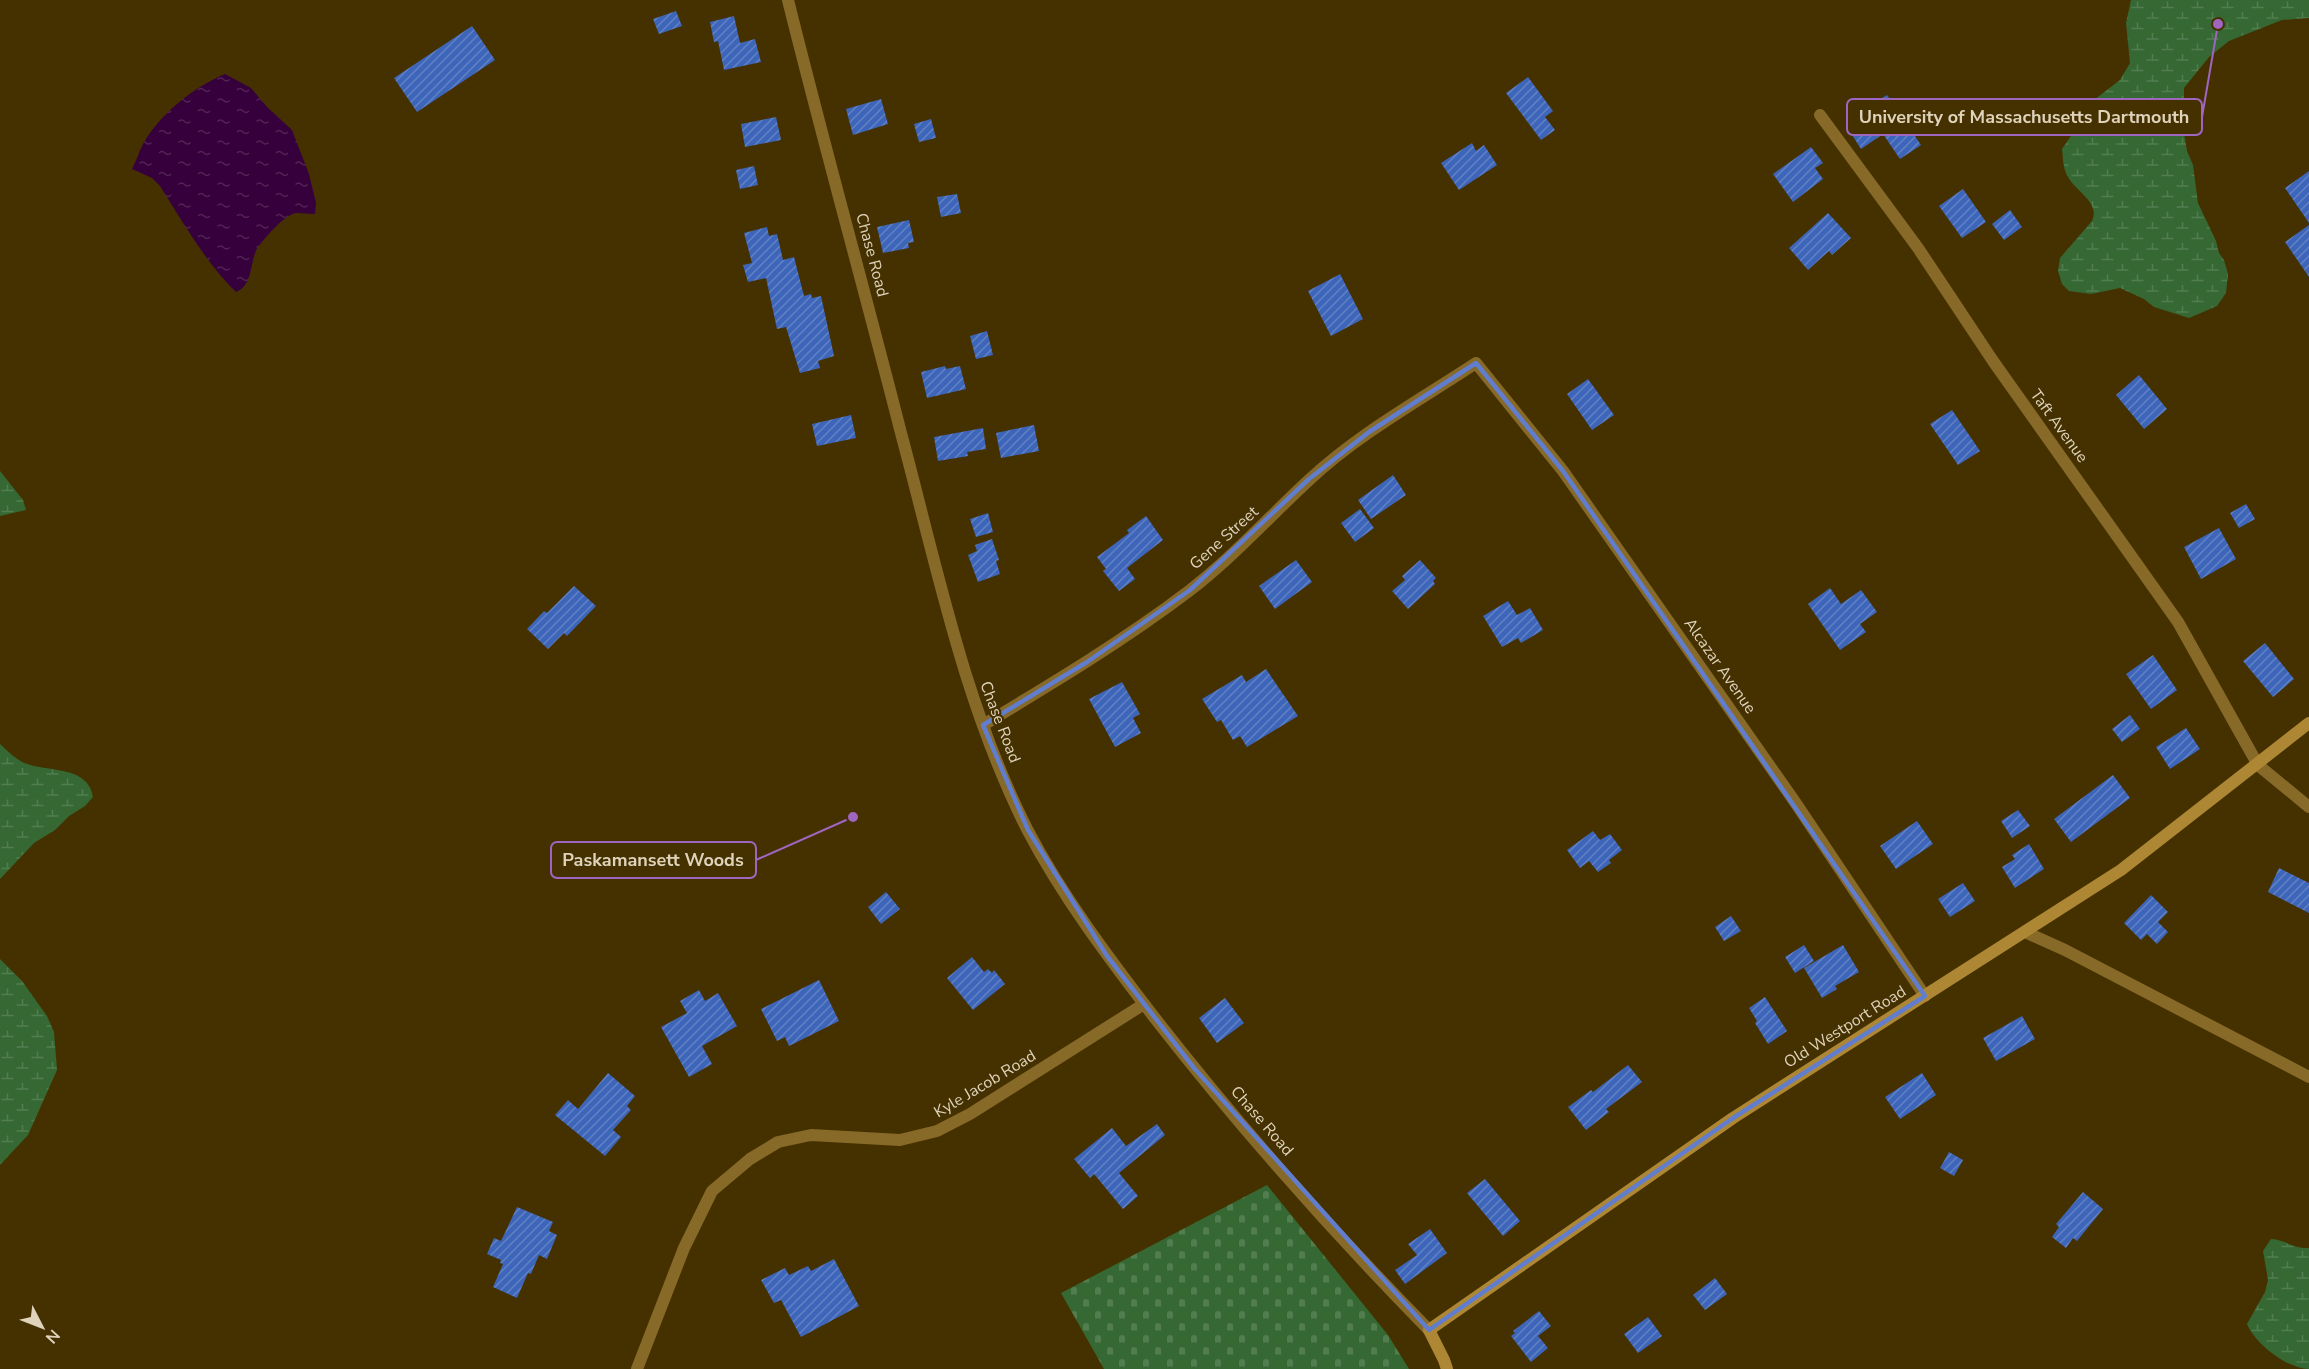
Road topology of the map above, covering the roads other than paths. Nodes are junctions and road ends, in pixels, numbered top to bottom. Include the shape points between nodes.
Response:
1 (788, 0) edge
2 (1820, 115) dead end
3 (1476, 363) joint
4 (2309, 723) edge
5 (983, 725) junction
6 (2258, 765) junction
7 (2309, 807) edge
8 (2025, 932) junction
9 (1925, 996) junction
10 (1144, 1004) junction
11 (2309, 1077) edge
12 (1430, 1330) junction
13 (636, 1369) edge
14 (1447, 1369) edge

1 - 5 street, Chase Road via 939,588
2 - 6 street, Taft Avenue via 1918,248 2178,622
3 - 5 street, Gene Street via 1369,432 1309,479 1256,534 1190,590 1087,662
3 - 9 street, Alcazar Avenue via 1563,471 1788,792
4 - 6 main road, Old Westport Road
5 - 10 street, Chase Road via 1028,830 1107,956
6 - 7 street
6 - 8 main road, Old Westport Road via 2121,870
8 - 9 main road, Old Westport Road
8 - 11 street
9 - 12 main road, Old Westport Road via 1733,1118
10 - 12 street, Chase Road via 1280,1168
10 - 13 street, Kyle Jacob Road via 937,1131 900,1140 811,1135 778,1142 750,1159 712,1191 684,1248
12 - 14 main road

